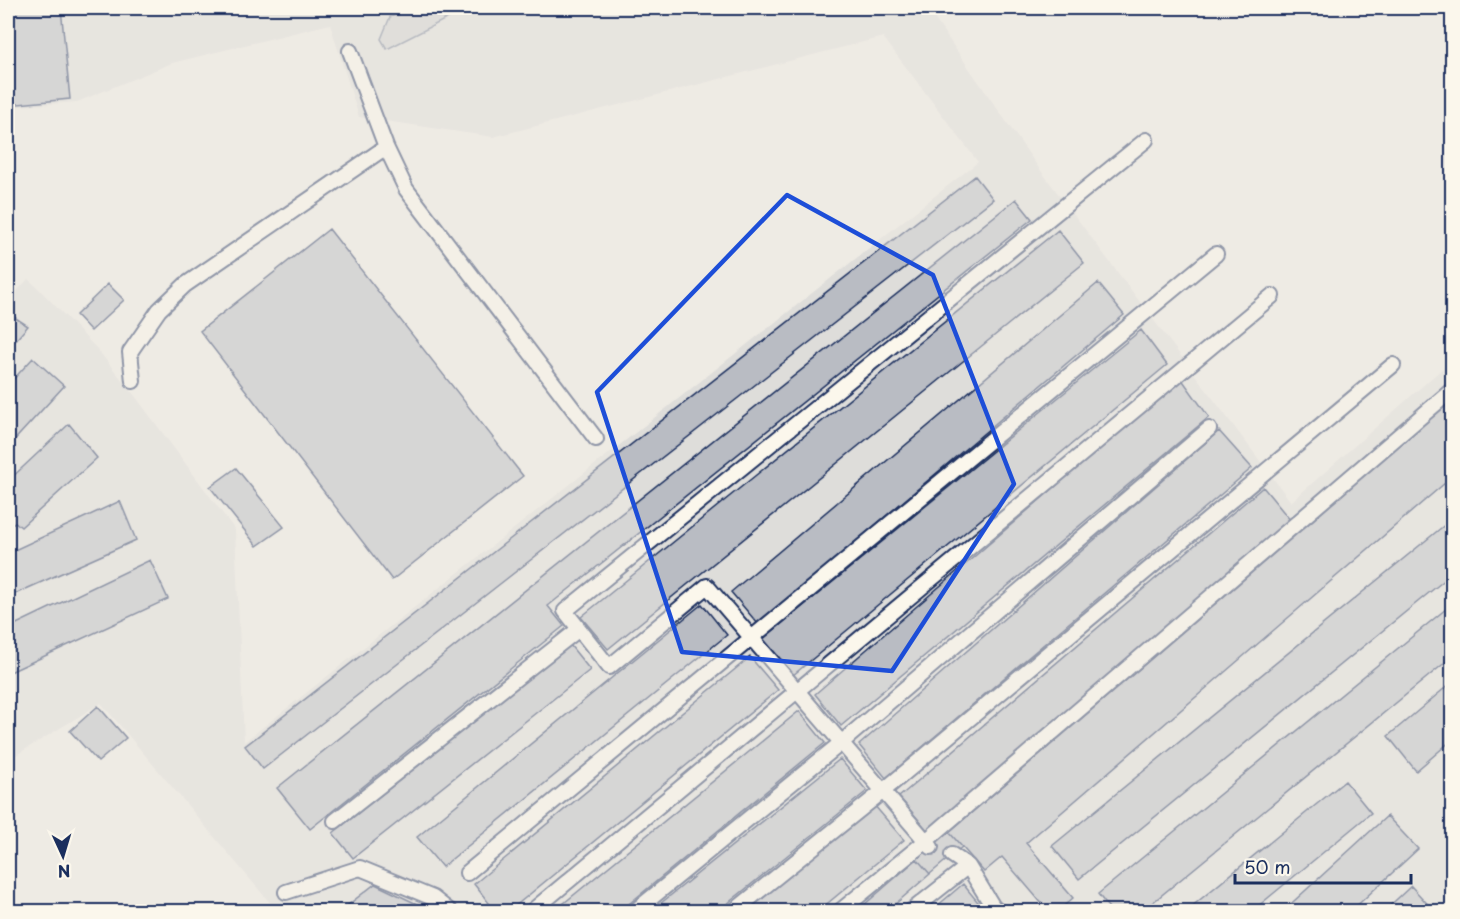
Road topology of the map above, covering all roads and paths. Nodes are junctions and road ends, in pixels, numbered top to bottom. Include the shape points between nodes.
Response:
1 (350, 51) dead end
2 (1146, 140) dead end
3 (386, 147) junction
4 (1216, 254) dead end
5 (1272, 296) dead end
6 (1393, 365) dead end
7 (133, 381) dead end
8 (1452, 390) edge
9 (1209, 429) dead end
10 (596, 439) dead end
11 (579, 629) junction
12 (752, 639) junction
13 (797, 692) junction
14 (841, 743) junction
15 (883, 791) junction
16 (335, 821) dead end
17 (928, 844) junction
18 (952, 855) dead end
19 (968, 866) junction
20 (467, 873) dead end
21 (286, 892) dead end
22 (451, 912) edge
23 (531, 912) edge
24 (634, 912) edge
25 (734, 912) edge
26 (839, 912) edge
27 (910, 912) edge
28 (999, 912) edge

1 - 3 lane
2 - 11 lane via 565,611
3 - 7 lane via 185,285 159,310 130,352
3 - 10 lane via 406,189
4 - 12 lane
5 - 13 lane
6 - 15 lane
8 - 17 lane
9 - 14 lane
11 - 12 lane via 609,667 707,586
11 - 16 lane
12 - 13 lane
12 - 20 lane
13 - 14 lane
13 - 23 lane
14 - 15 lane
14 - 24 lane
15 - 17 lane
15 - 25 lane
17 - 26 lane
18 - 19 lane
19 - 27 lane
19 - 28 lane
21 - 22 lane via 360,868 433,898

